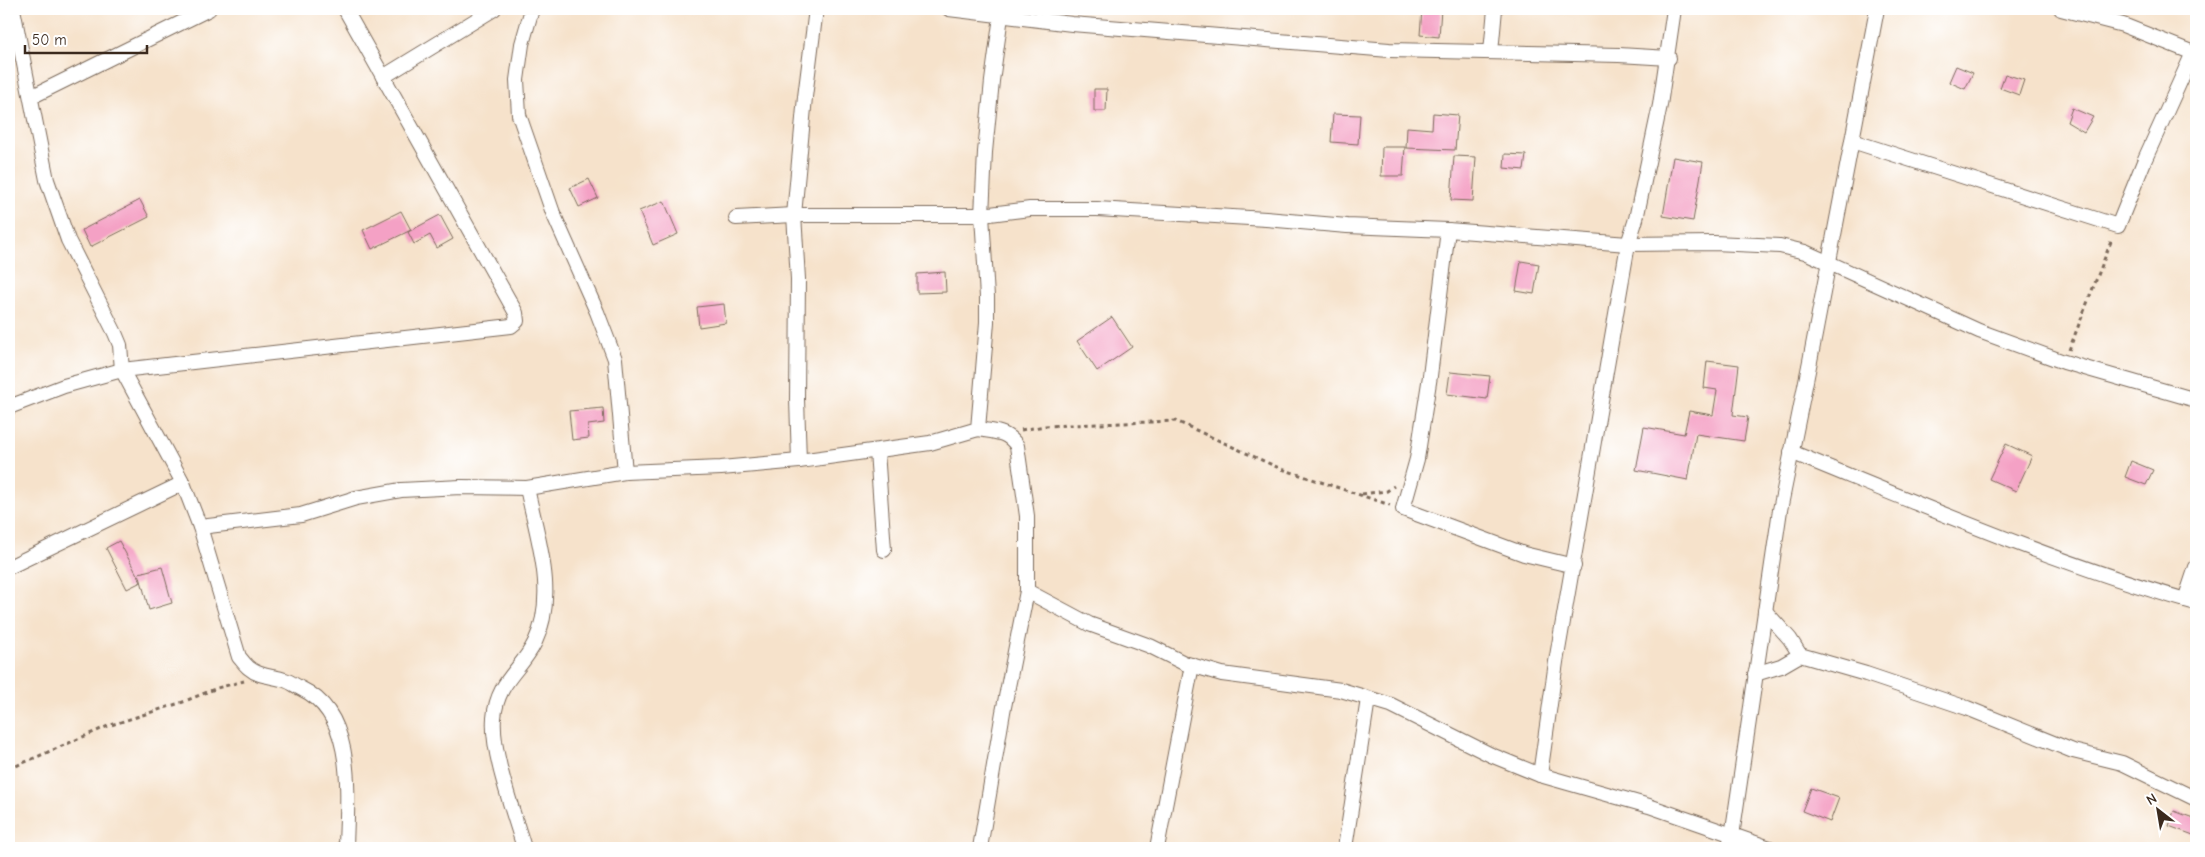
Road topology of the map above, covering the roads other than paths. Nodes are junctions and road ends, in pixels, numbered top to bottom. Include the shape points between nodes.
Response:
1 (13, 9) edge
2 (209, 9) edge
3 (345, 9) edge
4 (494, 9) edge
5 (532, 9) edge
6 (816, 9) edge
7 (949, 9) edge
8 (1496, 9) edge
9 (1674, 9) edge
10 (1877, 9) edge
11 (2061, 9) edge
12 (1002, 12) edge
13 (2093, 12) edge
14 (1491, 52) junction
15 (2194, 54) edge
16 (1669, 58) junction
17 (383, 77) junction
18 (31, 97) junction
19 (1852, 141) junction
20 (794, 215) junction
21 (982, 215) junction
22 (736, 218) dead end
23 (1448, 230) junction
24 (1628, 244) junction
25 (1828, 264) junction
26 (122, 370) junction
27 (2196, 400) edge
28 (9, 407) edge
29 (978, 429) junction
30 (876, 451) junction
31 (1790, 452) junction
32 (799, 462) junction
33 (624, 472) junction
34 (183, 483) junction
35 (527, 488) junction
36 (200, 527) junction
37 (884, 550) dead end
38 (1574, 566) junction
39 (9, 567) edge
40 (2196, 567) edge
41 (1028, 591) junction
42 (2190, 602) edge
43 (1765, 611) junction
44 (1800, 655) junction
45 (1192, 665) junction
46 (1755, 674) junction
47 (1368, 699) junction
48 (1540, 775) junction
49 (2196, 799) edge
50 (1730, 842) edge
51 (346, 848) edge
52 (524, 848) edge
53 (980, 848) edge
54 (1157, 848) edge
55 (1345, 848) edge
56 (1770, 848) edge

1 - 18 street
2 - 18 street
3 - 17 street
4 - 17 street
5 - 33 street via 522,44 517,80 519,114 553,213 615,359
6 - 20 street
7 - 12 street
8 - 14 street
9 - 16 street
10 - 19 street
11 - 13 street
12 - 14 street via 1072,24 1389,50
12 - 21 street via 991,90
13 - 15 street
14 - 16 street
15 - 19 street via 2118,226
16 - 24 street
17 - 26 street via 516,313 517,321 511,326
18 - 26 street via 47,180 68,240 116,333
19 - 25 street
20 - 21 street
20 - 22 street
20 - 32 street via 798,279
21 - 23 street via 1030,209 1096,209
21 - 29 street via 987,297
23 - 24 street
23 - 38 street via 1417,459 1403,510 1524,554
24 - 25 street via 1780,246 1805,252
24 - 38 street
25 - 27 street via 1980,331 2064,362
25 - 31 street
26 - 28 street via 64,386
26 - 34 street
29 - 30 street via 930,443
29 - 41 street via 1003,433 1014,442 1020,458 1027,516
30 - 32 street
30 - 37 street
31 - 42 street via 2003,538
31 - 43 street
32 - 33 street
33 - 35 street
34 - 36 street
34 - 39 street
35 - 36 street via 401,490 356,498 301,515
35 - 52 street via 544,574 544,608 535,642 504,684 494,718 499,762
36 - 51 street via 239,656 249,669 310,692 330,711 348,774
38 - 48 street
40 - 42 street
41 - 45 street via 1089,624
41 - 53 street via 1002,712
43 - 44 street
43 - 46 street
44 - 46 street via 1781,666
44 - 49 street via 1967,708 2073,751 2122,763
45 - 47 street via 1239,677 1341,690
45 - 54 street
46 - 50 street
47 - 48 street via 1391,705 1483,751
47 - 55 street
48 - 50 street via 1649,806
50 - 56 street

